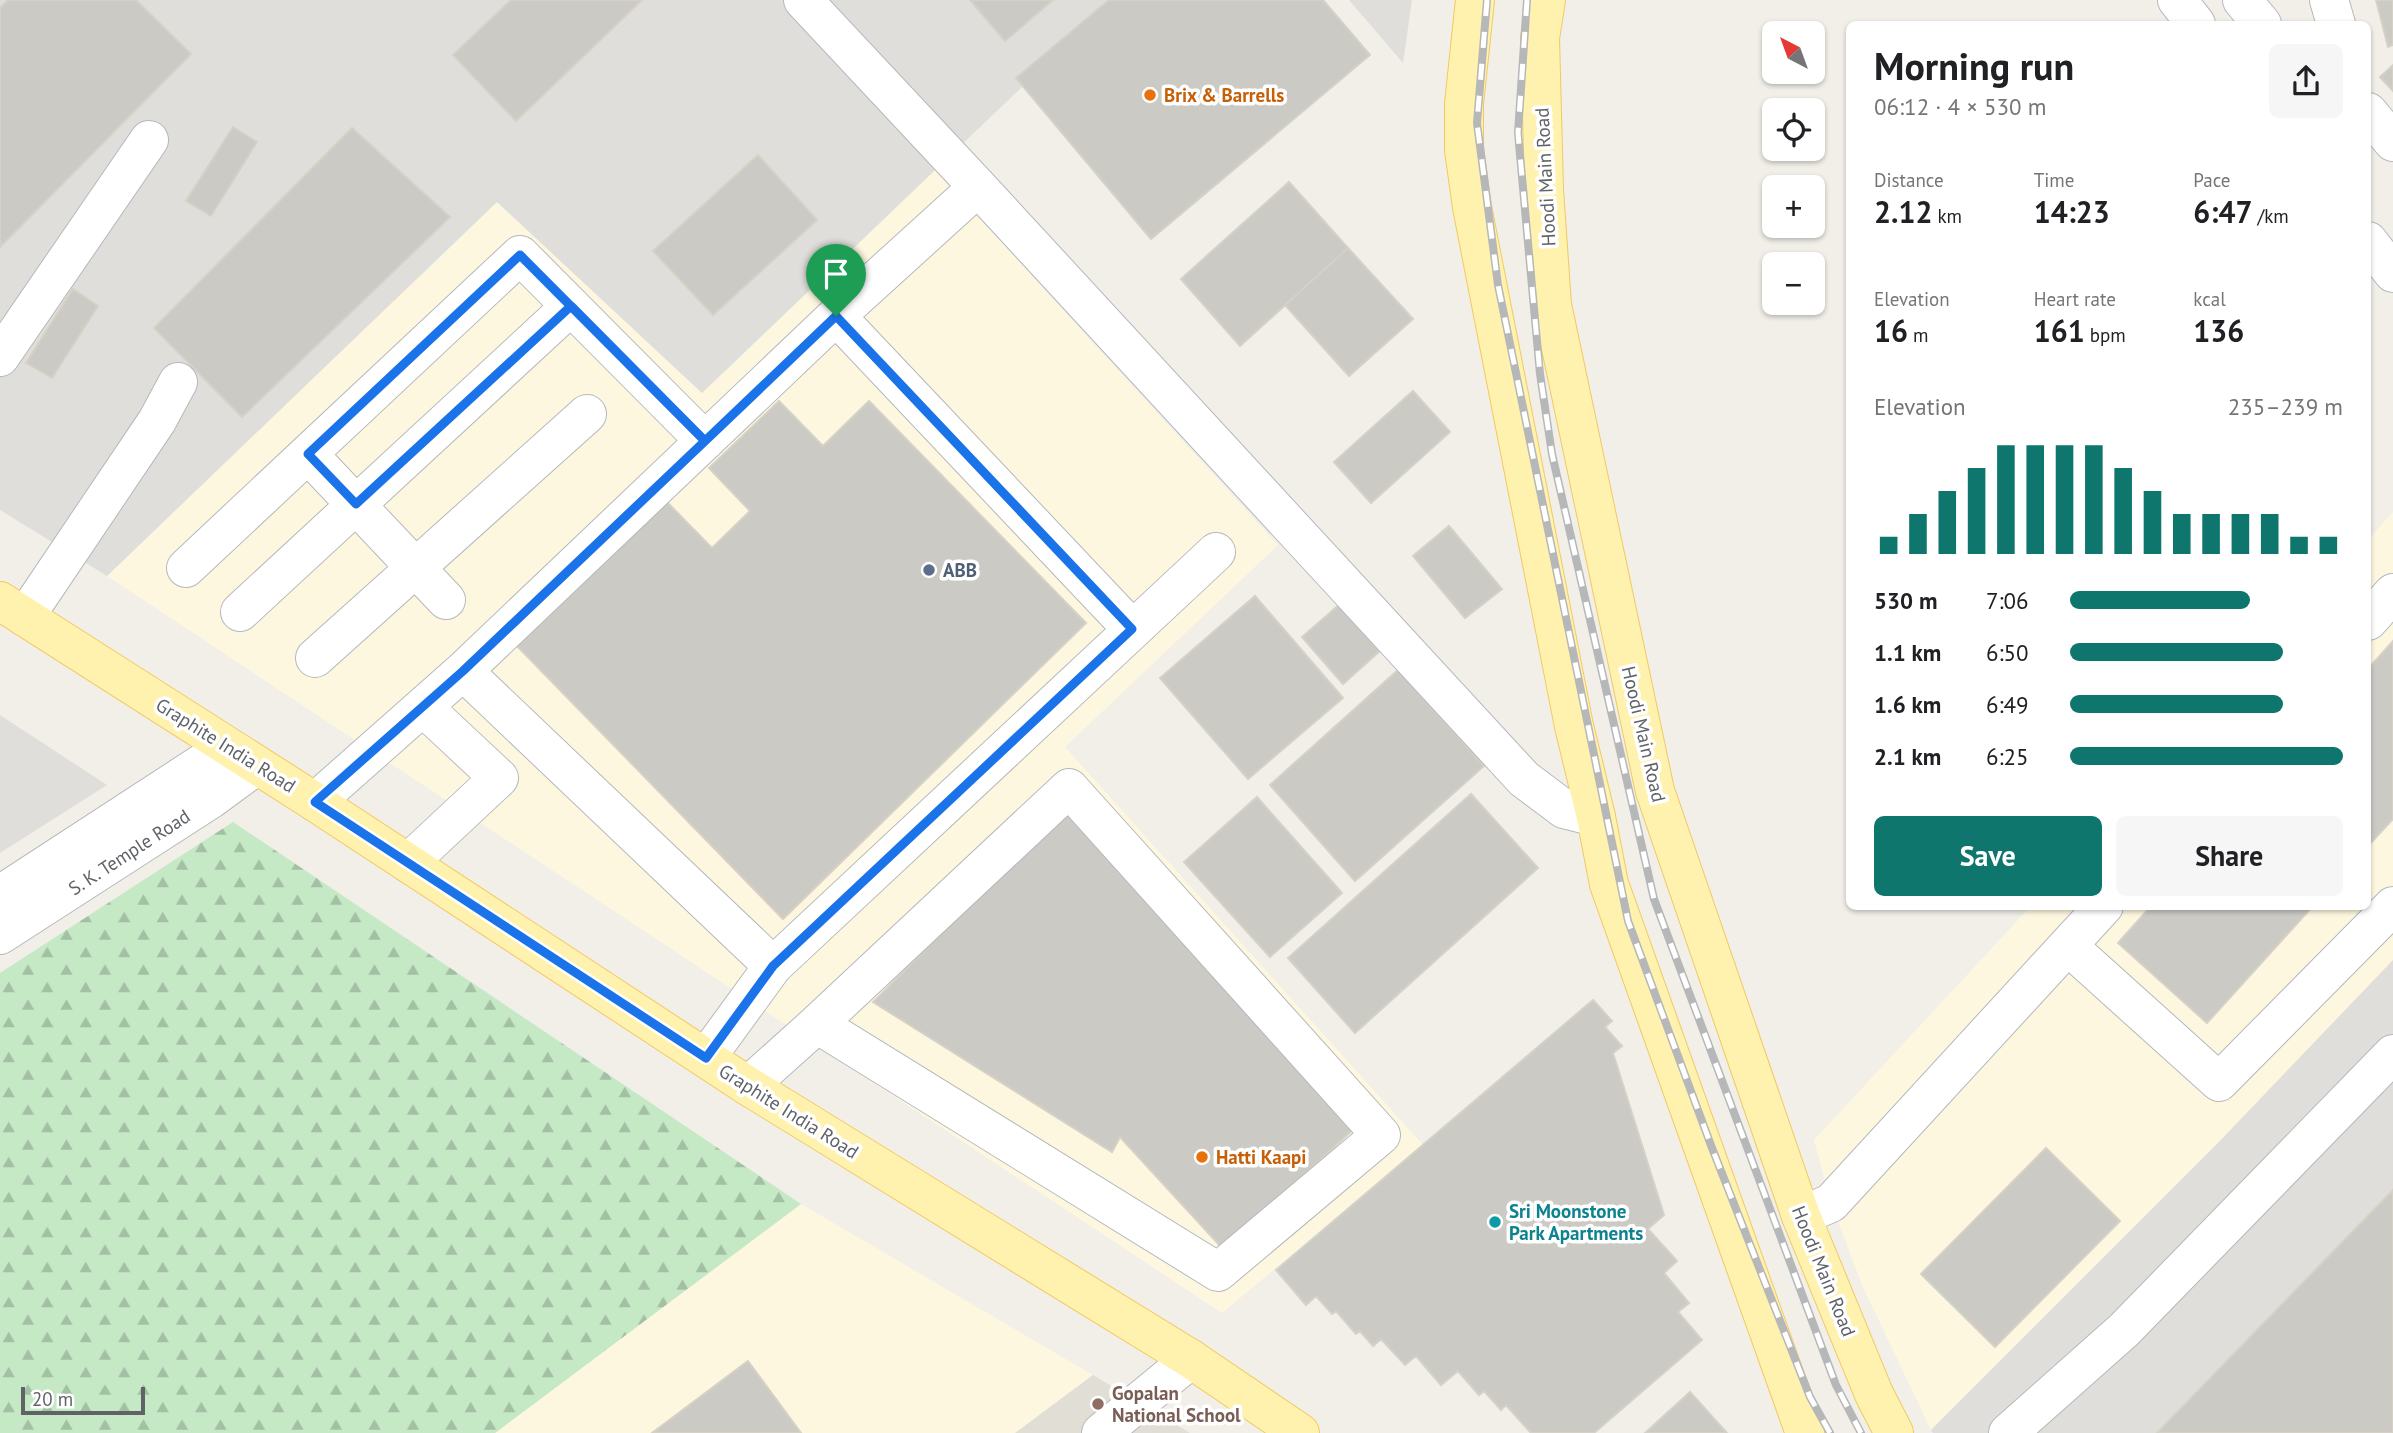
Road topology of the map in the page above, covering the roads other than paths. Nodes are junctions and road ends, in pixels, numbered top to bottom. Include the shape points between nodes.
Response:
1 (803, 0) edge
2 (1475, 0) edge
3 (1546, 0) edge
4 (2177, 0) edge
5 (2242, 0) edge
6 (2329, 0) edge
7 (2194, 21) edge
8 (2260, 21) edge
9 (2335, 21) edge
10 (2371, 116) edge
11 (149, 140) dead end
12 (2393, 142) edge
13 (978, 187) junction
14 (2371, 245) edge
15 (2393, 273) edge
16 (571, 306) junction
17 (836, 316) junction
18 (0, 357) edge
19 (178, 382) dead end
20 (586, 414) dead end
21 (705, 441) junction
22 (308, 454) junction
23 (356, 504) junction
24 (1216, 552) dead end
25 (415, 567) junction
26 (186, 568) dead end
27 (2393, 593) edge
28 (446, 600) dead end
29 (12, 609) edge
30 (240, 611) dead end
31 (2371, 618) edge
32 (1132, 629) junction
33 (314, 658) dead end
34 (463, 671) junction
35 (423, 707) junction
36 (241, 756) junction
37 (315, 802) junction
38 (1597, 817) junction
39 (408, 863) junction
40 (0, 895) edge
41 (2393, 906) edge
42 (2100, 910) edge
43 (0, 935) edge
44 (2067, 946) junction
45 (773, 966) junction
46 (817, 1024) junction
47 (2393, 1054) edge
48 (706, 1058) junction
49 (748, 1086) junction
50 (1801, 1216) junction
51 (1191, 1359) junction
52 (1127, 1426) edge
53 (2031, 1426) edge
54 (1300, 1433) edge
55 (1805, 1433) edge
56 (1894, 1433) edge

1 - 13 street
2 - 38 main road via 1464,104 1472,206 1574,726
3 - 50 main road, Hoodi Main Road via 1540,38 1552,305 1655,791
4 - 7 street
5 - 8 street
6 - 9 street
10 - 12 street
11 - 18 street
13 - 17 street
13 - 38 street via 1524,779 1563,809
14 - 15 street
16 - 21 street
16 - 22 street via 520,255
16 - 23 street
17 - 21 street
17 - 32 street
19 - 29 street via 157,421
20 - 25 street
21 - 34 street
22 - 23 street
22 - 26 street
23 - 25 street
23 - 30 street
24 - 32 street
25 - 28 street
25 - 33 street
27 - 31 street
29 - 36 main road, Graphite India Road
32 - 45 street
34 - 35 street
34 - 45 street
35 - 37 street
35 - 39 street via 499,778
36 - 37 main road, Graphite India Road
36 - 40 street, S. K. Temple Road
36 - 43 street, S. K. Temple Road via 211,799
37 - 39 main road, Graphite India Road
38 - 55 main road via 1609,884
39 - 48 main road, Graphite India Road
41 - 44 street via 2219,1082
42 - 44 street
44 - 50 street via 1831,1203
45 - 48 street
46 - 46 street via 1069,788 1381,1135 1218,1272
46 - 49 street
47 - 53 street
48 - 49 main road, Graphite India Road
49 - 51 main road, Graphite India Road
50 - 56 main road, Hoodi Main Road
51 - 52 street
51 - 54 main road, Graphite India Road

